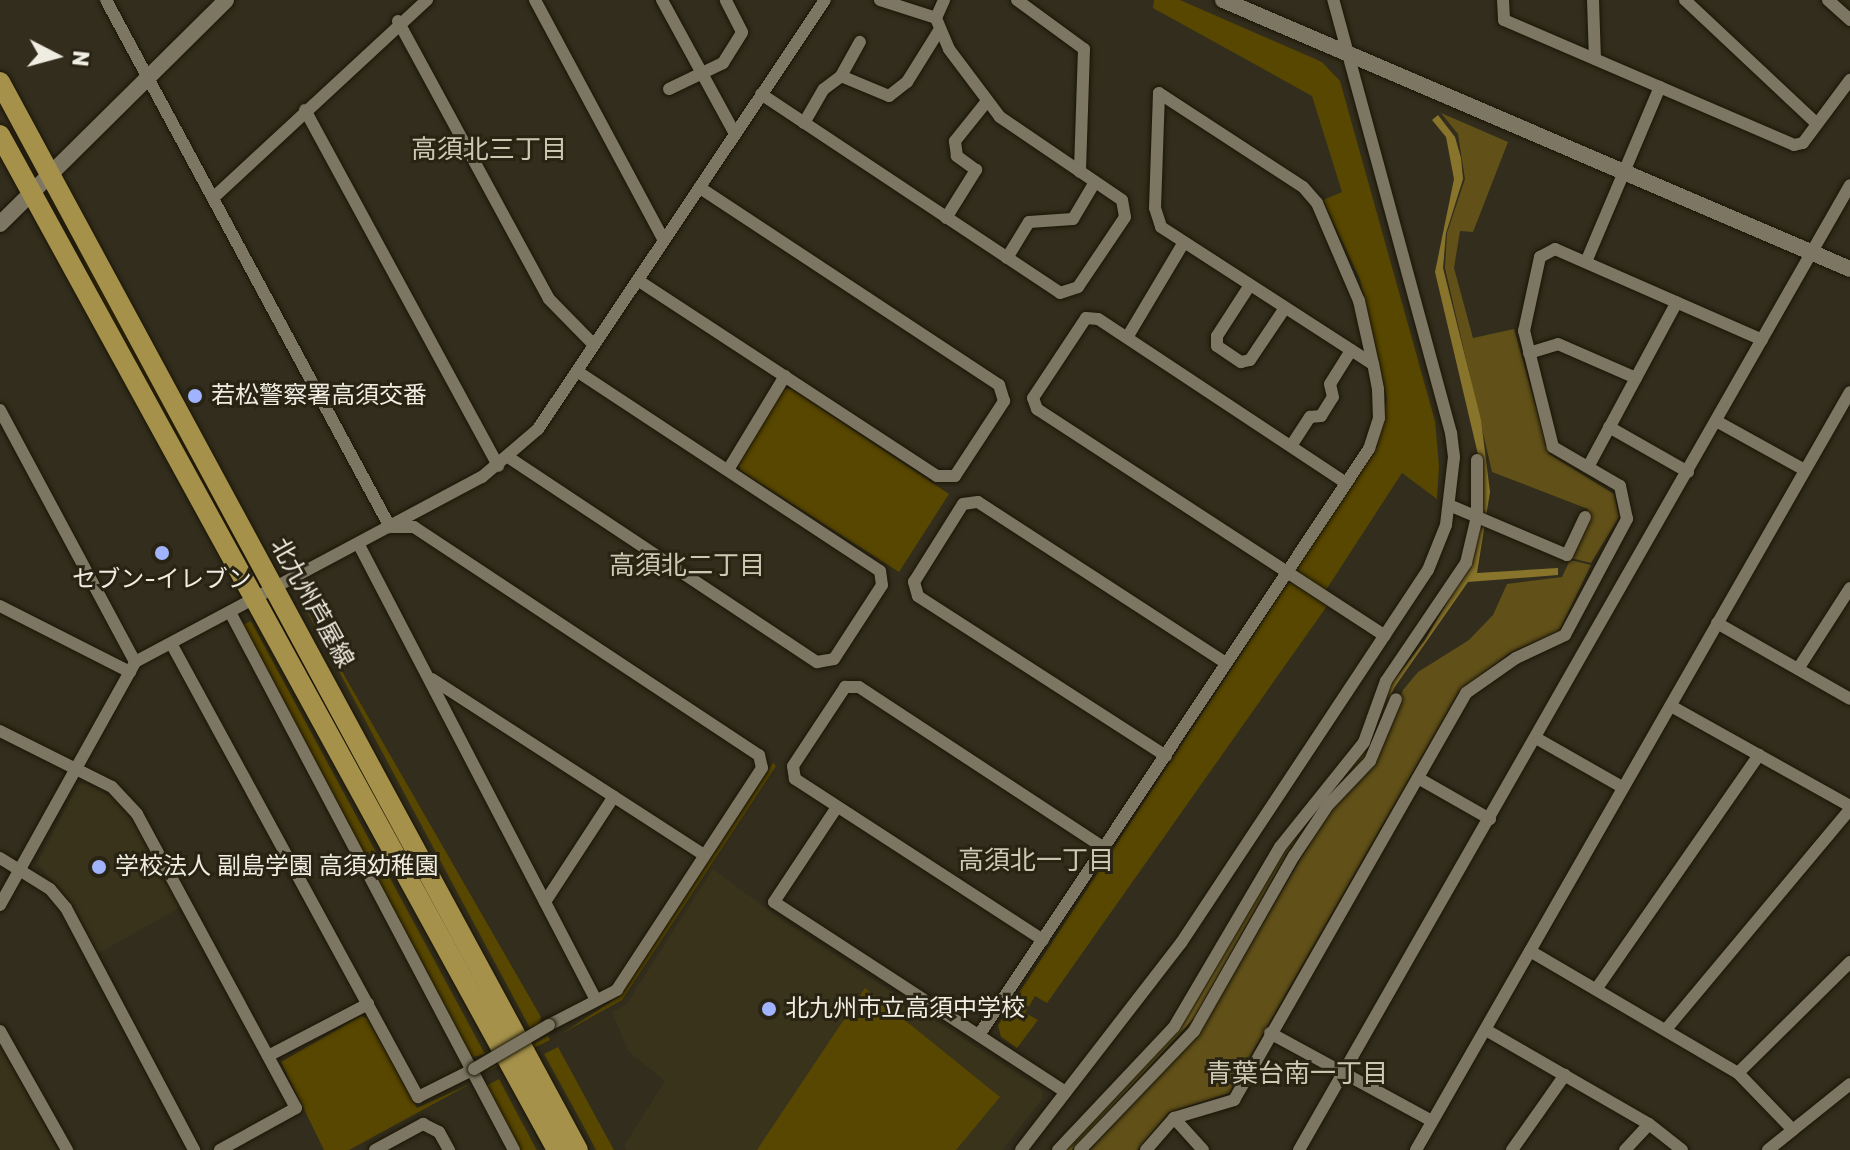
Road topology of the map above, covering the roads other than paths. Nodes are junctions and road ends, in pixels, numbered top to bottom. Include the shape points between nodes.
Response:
1 (106, 0) edge
2 (226, 0) edge
3 (427, 0) edge
4 (535, 0) edge
5 (662, 0) edge
6 (726, 0) edge
7 (825, 0) edge
8 (880, 0) edge
9 (944, 0) edge
10 (1017, 0) edge
11 (1223, 0) edge
12 (1333, 0) edge
13 (1503, 0) edge
14 (1593, 0) edge
15 (1685, 0) edge
16 (1828, 0) edge
17 (1850, 20) edge
18 (398, 21) junction
19 (938, 24) junction
20 (860, 42) dead end
21 (1348, 56) junction
22 (1595, 59) junction
23 (702, 73) junction
24 (841, 76) junction
25 (148, 77) junction
26 (1850, 80) edge
27 (0, 82) edge
28 (1660, 87) junction
29 (669, 89) dead end
30 (761, 94) junction
31 (987, 101) junction
32 (305, 110) junction
33 (804, 123) junction
34 (1817, 124) junction
35 (735, 134) junction
36 (0, 135) edge
37 (1080, 172) junction
38 (1623, 174) junction
39 (51, 176) junction
40 (1095, 182) junction
41 (1850, 185) edge
42 (699, 187) junction
43 (31, 195) junction
44 (213, 198) junction
45 (946, 218) junction
46 (0, 224) edge
47 (663, 239) junction
48 (1184, 242) junction
49 (1809, 251) junction
50 (1007, 258) junction
51 (1586, 262) junction
52 (1850, 269) edge
53 (639, 281) junction
54 (1250, 285) junction
55 (1677, 302) junction
56 (1285, 308) junction
57 (1128, 336) junction
58 (1762, 340) junction
59 (594, 345) junction
60 (1351, 350) junction
61 (1529, 353) junction
62 (1373, 364) junction
63 (578, 372) junction
64 (785, 376) junction
65 (1636, 378) junction
66 (1850, 392) edge
67 (1, 416) edge
68 (1718, 422) junction
69 (1609, 427) junction
70 (1291, 446) junction
71 (1477, 460) dead end
72 (503, 461) junction
73 (1588, 467) junction
74 (1803, 469) junction
75 (728, 470) junction
76 (1688, 472) junction
77 (1346, 483) junction
78 (1449, 505) junction
79 (1477, 516) junction
80 (1585, 517) dead end
81 (390, 527) junction
82 (359, 545) junction
83 (1286, 570) junction
84 (1850, 588) edge
85 (266, 595) junction
86 (0, 606) edge
87 (231, 614) junction
88 (1717, 623) junction
89 (1385, 636) junction
90 (172, 645) junction
91 (1226, 663) junction
92 (132, 667) junction
93 (1798, 669) junction
94 (429, 677) junction
95 (1396, 699) dead end
96 (1850, 699) edge
97 (1671, 706) junction
98 (0, 731) edge
99 (1536, 738) junction
100 (1759, 755) junction
101 (1166, 756) junction
102 (77, 771) junction
103 (1418, 778) junction
104 (1622, 787) junction
105 (614, 796) junction
106 (837, 807) junction
107 (1850, 808) edge
108 (1490, 819) junction
109 (1103, 847) junction
110 (704, 855) junction
111 (0, 858) edge
112 (23, 870) junction
113 (545, 902) junction
114 (0, 905) edge
115 (1043, 940) junction
116 (1530, 951) junction
117 (1850, 962) edge
118 (1597, 988) junction
119 (596, 1000) junction
120 (368, 1004) junction
121 (1668, 1027) junction
122 (1486, 1030) junction
123 (0, 1031) edge
124 (1270, 1033) junction
125 (979, 1035) junction
126 (268, 1056) junction
127 (472, 1070) junction
128 (1345, 1073) junction
129 (1738, 1073) junction
130 (1565, 1075) junction
131 (1850, 1084) edge
132 (1066, 1092) junction
133 (1174, 1118) junction
134 (1432, 1121) junction
135 (1649, 1124) junction
136 (1793, 1130) junction
137 (67, 1150) edge
138 (194, 1150) edge
139 (220, 1150) edge
140 (375, 1150) edge
141 (449, 1150) edge
142 (514, 1150) edge
143 (557, 1150) edge
144 (578, 1150) edge
145 (1021, 1150) edge
146 (1058, 1150) edge
147 (1080, 1150) edge
148 (1146, 1150) edge
149 (1203, 1150) edge
150 (1299, 1150) edge
151 (1416, 1150) edge
152 (1512, 1150) edge
153 (1625, 1150) edge
154 (1682, 1150) edge
155 (1768, 1150) edge

1 - 25 street
2 - 25 street
3 - 18 street
4 - 47 street
5 - 23 street
6 - 23 street via 742,32 723,63
7 - 30 street
8 - 19 street
9 - 19 street
10 - 37 street via 1084,49
11 - 21 street
12 - 21 street
13 - 22 street via 1504,20
14 - 22 street
15 - 34 street
16 - 17 street
18 - 32 street
18 - 59 street via 549,299
19 - 24 street via 907,82 889,96
19 - 31 street
20 - 24 street
21 - 38 street
21 - 78 street via 1451,433
22 - 28 street
23 - 29 street
23 - 35 street
24 - 33 street via 824,89
25 - 39 street
25 - 44 street
26 - 34 street
27 - 39 main road, 北九州芦屋線
28 - 34 street via 1794,145
28 - 38 street
30 - 33 street
30 - 35 street
31 - 37 street via 1000,117
31 - 45 street via 955,141 957,156 976,170
32 - 44 street
32 - 72 street
33 - 45 street
35 - 42 street
36 - 43 main road, 北九州芦屋線
37 - 40 street
38 - 49 street
38 - 51 street
39 - 43 street
39 - 85 main road, 北九州芦屋線
40 - 50 street via 1073,219 1029,222
40 - 50 street via 1122,200 1125,217 1078,287 1060,293
41 - 49 street
42 - 47 street
42 - 64 street via 999,385 1004,401 955,476 937,476
43 - 46 street
43 - 85 main road, 北九州芦屋線
44 - 81 street
45 - 50 street
47 - 53 street
48 - 54 street
48 - 57 street
48 - 62 street via 1161,227 1155,208 1159,93 1303,187 1317,203 1359,301
49 - 52 street
49 - 58 street
51 - 55 street
51 - 61 street via 1555,249 1540,257 1524,331
53 - 59 street
53 - 64 street
54 - 56 street
54 - 56 street via 1217,336 1217,346 1241,362 1250,360
55 - 58 street
55 - 65 street
56 - 60 street
57 - 70 street
57 - 83 street via 1086,318 1033,398 1037,409
58 - 68 street
59 - 63 street
60 - 62 street
60 - 70 street via 1330,384 1333,397 1321,416 1310,417
61 - 65 street via 1558,344
61 - 73 street via 1553,447
62 - 77 street via 1379,418 1369,449
63 - 72 street via 538,429
63 - 75 street
64 - 75 street
65 - 69 street
66 - 74 street
67 - 92 street
68 - 74 street
68 - 76 street
69 - 73 street
69 - 76 street
70 - 77 street
71 - 79 street
72 - 75 street via 817,662 834,659 882,585 880,571
72 - 81 street
73 - 103 street via 1620,486 1627,519 1565,635 1516,658 1466,693
74 - 88 street
76 - 99 street
77 - 83 street
78 - 79 street
78 - 89 street via 1428,570
79 - 80 street via 1567,555
79 - 146 street via 1466,563 1386,681 1360,748 1311,801 1280,847 1174,1027
81 - 82 street
81 - 110 street via 414,527 759,755 762,768
82 - 85 street
82 - 94 street
83 - 89 street via 1291,579
83 - 91 street
84 - 93 street
85 - 87 street
85 - 143 main road, 北九州芦屋線
85 - 144 main road, 北九州芦屋線
86 - 92 street
87 - 90 street
87 - 127 street
88 - 93 street
88 - 97 street
89 - 132 street via 1143,998
90 - 92 street
90 - 120 street
91 - 101 street
91 - 101 street via 978,502 963,504 914,582 918,596
92 - 102 street
93 - 96 street
94 - 105 street
94 - 113 street
95 - 147 street via 1370,761 1328,805 1294,856 1194,1031
97 - 100 street
97 - 104 street
98 - 102 street
99 - 104 street
99 - 108 street
100 - 107 street
100 - 118 street
101 - 109 street
102 - 112 street
102 - 126 street via 112,787 137,814
103 - 108 street
103 - 124 street
104 - 116 street
105 - 110 street
105 - 113 street
106 - 109 street via 795,779 793,766 845,687 859,687
106 - 115 street
106 - 125 street via 774,902
107 - 121 street
108 - 128 street
109 - 115 street
110 - 119 street via 617,990
111 - 112 street
112 - 114 street
112 - 138 street via 66,908
113 - 119 street
115 - 125 street
116 - 118 street
116 - 122 street
117 - 129 street
118 - 121 street
119 - 127 street, bridge
120 - 126 street
120 - 127 street via 418,1097
121 - 129 street
122 - 130 street
122 - 134 street
123 - 137 street
124 - 128 street
124 - 133 street via 1234,1100
125 - 132 street
126 - 139 street via 296,1108
127 - 142 street
128 - 134 street
128 - 150 street
129 - 136 street
130 - 135 street
130 - 152 street
131 - 136 street
132 - 145 street
133 - 148 street
133 - 149 street
134 - 151 street
135 - 153 street
135 - 154 street
136 - 155 street
140 - 141 street via 423,1124 439,1132

